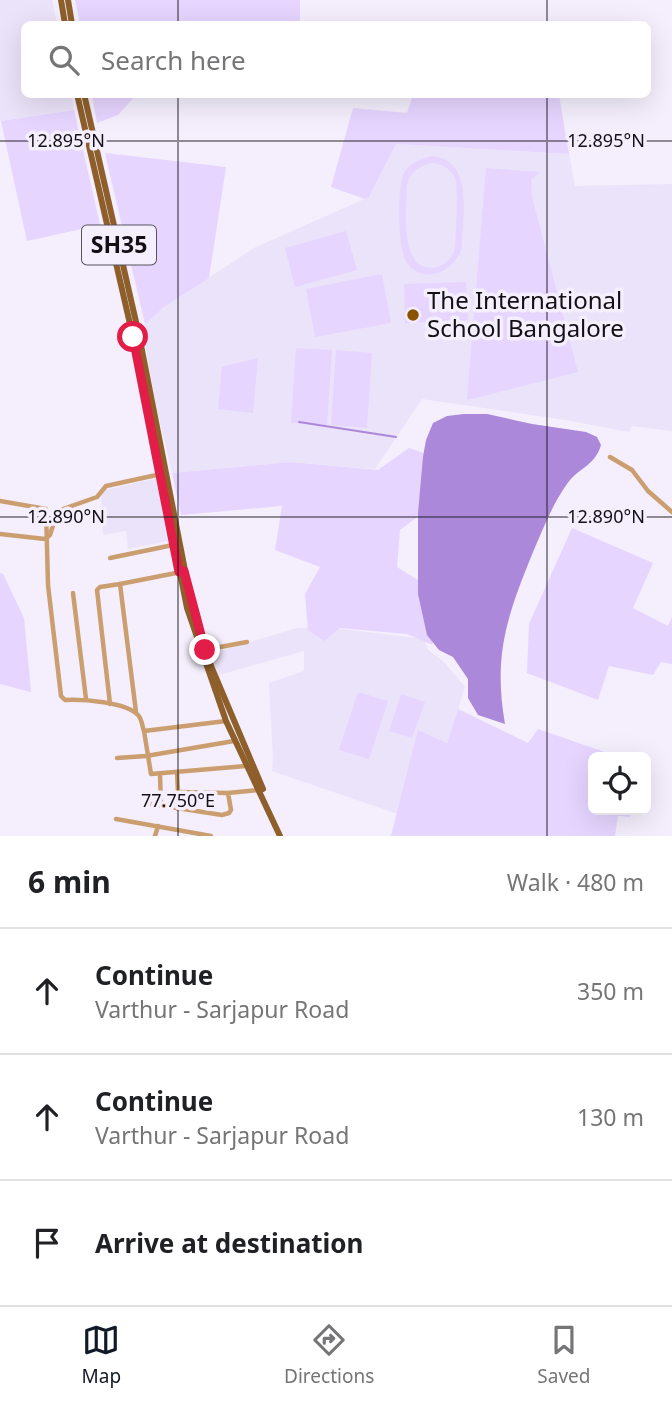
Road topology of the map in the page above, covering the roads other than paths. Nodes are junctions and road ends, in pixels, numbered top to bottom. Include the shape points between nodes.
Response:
1 (61, 0) edge
2 (68, 0) edge
3 (64, 21) edge
4 (72, 21) edge
5 (78, 98) edge
6 (85, 98) edge
7 (610, 457) dead end
8 (161, 474) junction
9 (0, 500) edge
10 (672, 512) edge
11 (0, 534) edge
12 (47, 538) junction
13 (173, 545) junction
14 (110, 558) dead end
15 (181, 572) junction
16 (120, 584) junction
17 (73, 593) dead end
18 (247, 642) dead end
19 (203, 651) junction
20 (86, 699) junction
21 (110, 704) junction
22 (136, 713) junction
23 (226, 721) junction
24 (144, 731) junction
25 (234, 741) junction
26 (146, 756) junction
27 (117, 758) dead end
28 (246, 766) junction
29 (177, 773) junction
30 (160, 775) junction
31 (259, 790) junction
32 (178, 792) junction
33 (228, 793) junction
34 (151, 804) dead end
35 (161, 806) junction
36 (178, 809) junction
37 (116, 819) dead end
38 (158, 826) junction
39 (155, 836) edge
40 (211, 836) edge
41 (282, 836) edge

1 - 3 main road
2 - 4 main road
5 - 8 main road, SH35
6 - 15 main road, SH35 via 139,335
7 - 10 street via 632,470
8 - 12 street via 106,486 97,498 65,507
8 - 13 main road, SH35
9 - 12 street via 46,509
11 - 12 street
12 - 20 street via 61,696
13 - 14 street
13 - 15 main road, SH35
15 - 16 street
15 - 19 main road, SH35
16 - 21 street via 97,590
16 - 22 street
17 - 20 street
18 - 19 street
19 - 23 main road, SH35
19 - 41 main road, SH35
20 - 21 street
21 - 22 street
22 - 24 street
23 - 24 street
23 - 25 main road, SH35
24 - 26 street
25 - 26 street
25 - 28 main road, SH35
26 - 27 street
26 - 30 street via 151,774
28 - 29 street
28 - 31 main road, SH35
29 - 30 street
29 - 32 street
30 - 35 street
31 - 33 street
31 - 41 main road, SH35
32 - 33 street
32 - 36 street
33 - 36 street via 231,810 227,814
34 - 35 street
35 - 36 street
37 - 38 street
38 - 39 street
38 - 40 street

